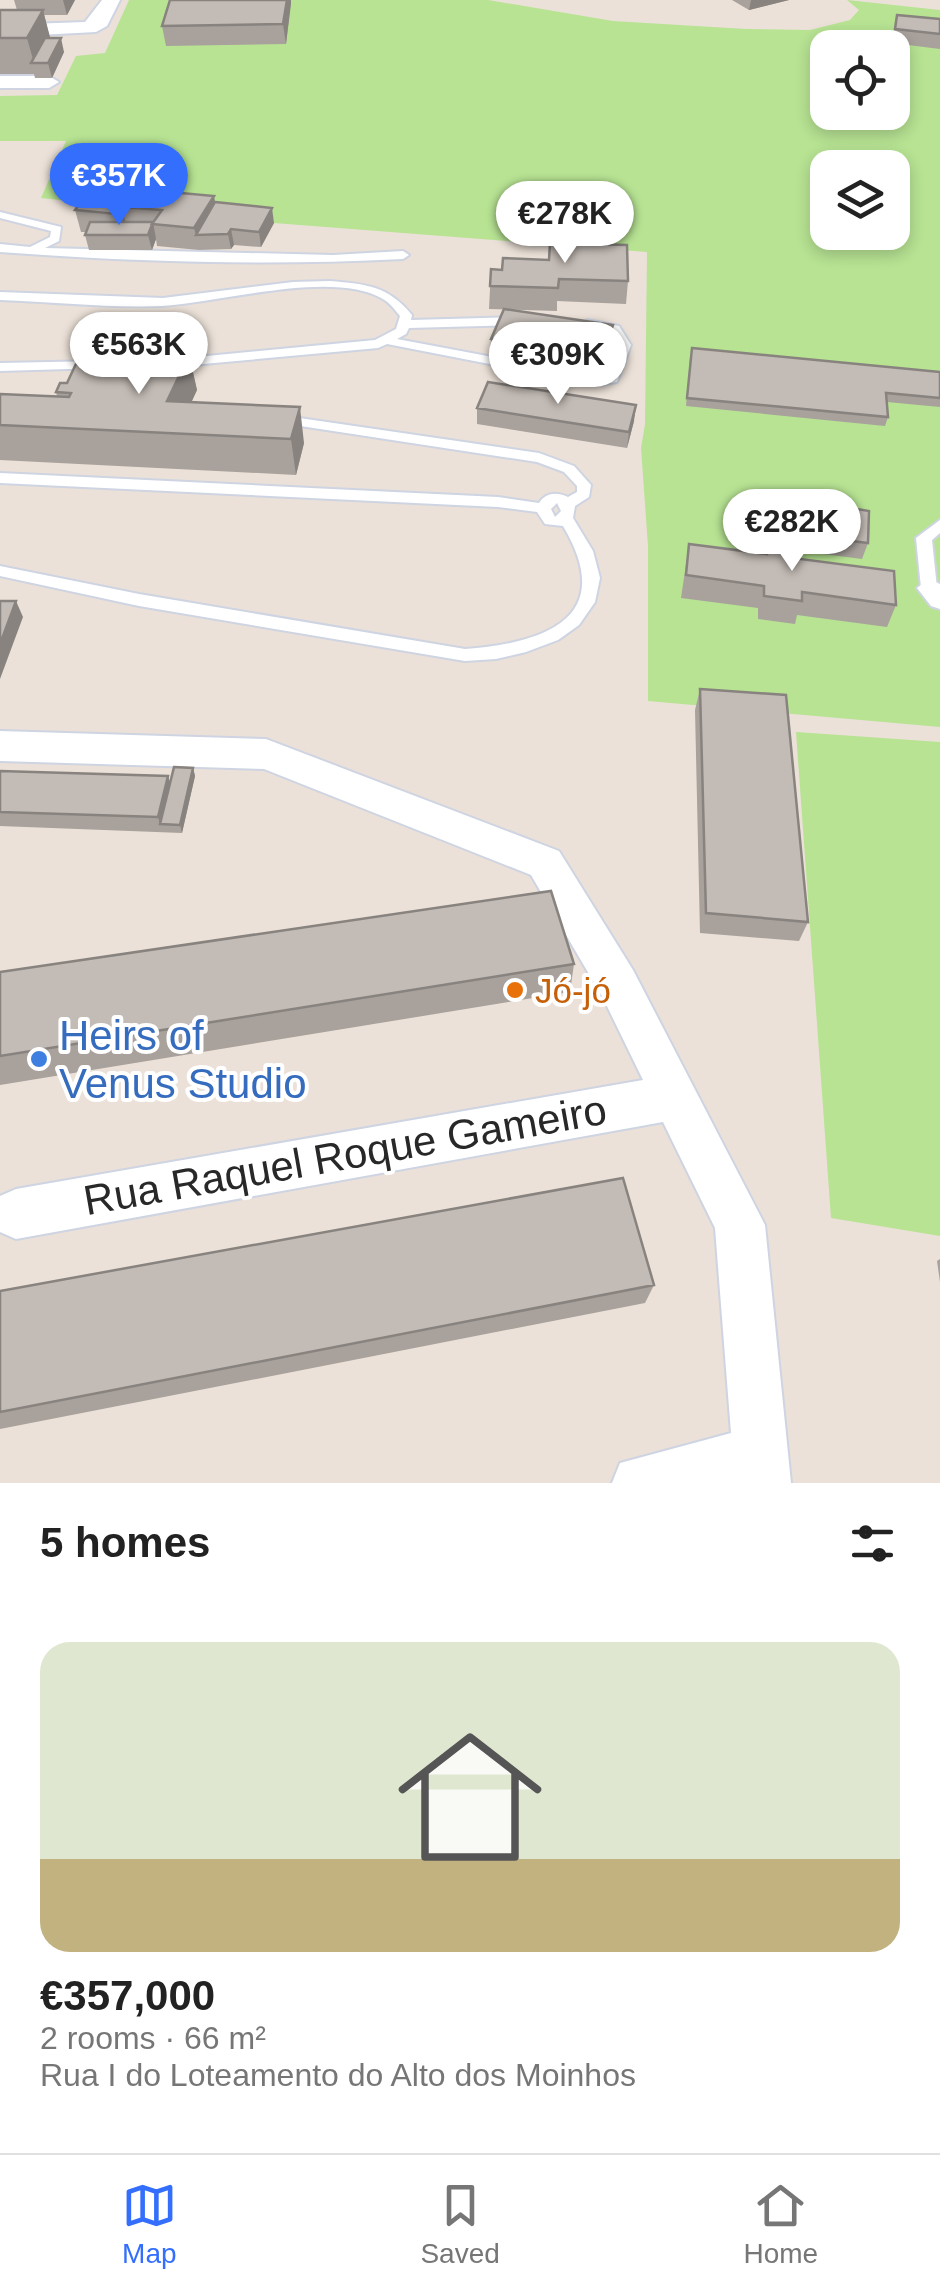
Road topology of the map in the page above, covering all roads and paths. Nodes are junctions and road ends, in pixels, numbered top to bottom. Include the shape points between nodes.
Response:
1 (111, 0) edge
2 (0, 31) edge
3 (0, 82) edge
4 (49, 82) edge
5 (0, 215) edge
6 (0, 248) edge
7 (34, 248) junction
8 (403, 255) dead end
9 (0, 296) edge
10 (538, 321) edge
11 (573, 322) edge
12 (406, 324) junction
13 (388, 341) junction
14 (116, 364) edge
15 (156, 364) edge
16 (0, 367) edge
17 (262, 418) edge
18 (0, 478) edge
19 (567, 511) junction
20 (940, 524) edge
21 (0, 571) edge
22 (934, 594) edge
23 (0, 746) edge
24 (675, 1097) junction
25 (16, 1214) dead end
26 (762, 1468) edge
27 (640, 1483) edge

1 - 2 street via 89,28
3 - 4 street
5 - 7 lane via 56,229 54,239
6 - 7 lane
7 - 8 lane via 333,259
9 - 12 lane via 160,302 269,287 358,287 395,299
10 - 12 lane
11 - 13 lane via 615,328 625,345 612,379
12 - 13 lane
13 - 15 lane
14 - 16 lane
17 - 19 lane via 539,458 569,469 584,485
18 - 19 lane via 498,502 541,508 551,520
19 - 21 lane via 589,562 592,584 582,610 566,631 502,655 465,655
20 - 22 lane via 924,538
23 - 24 street via 266,754 544,863 618,984
24 - 25 street, Rua Raquel Roque Gameiro
24 - 26 street via 740,1225
26 - 27 street

